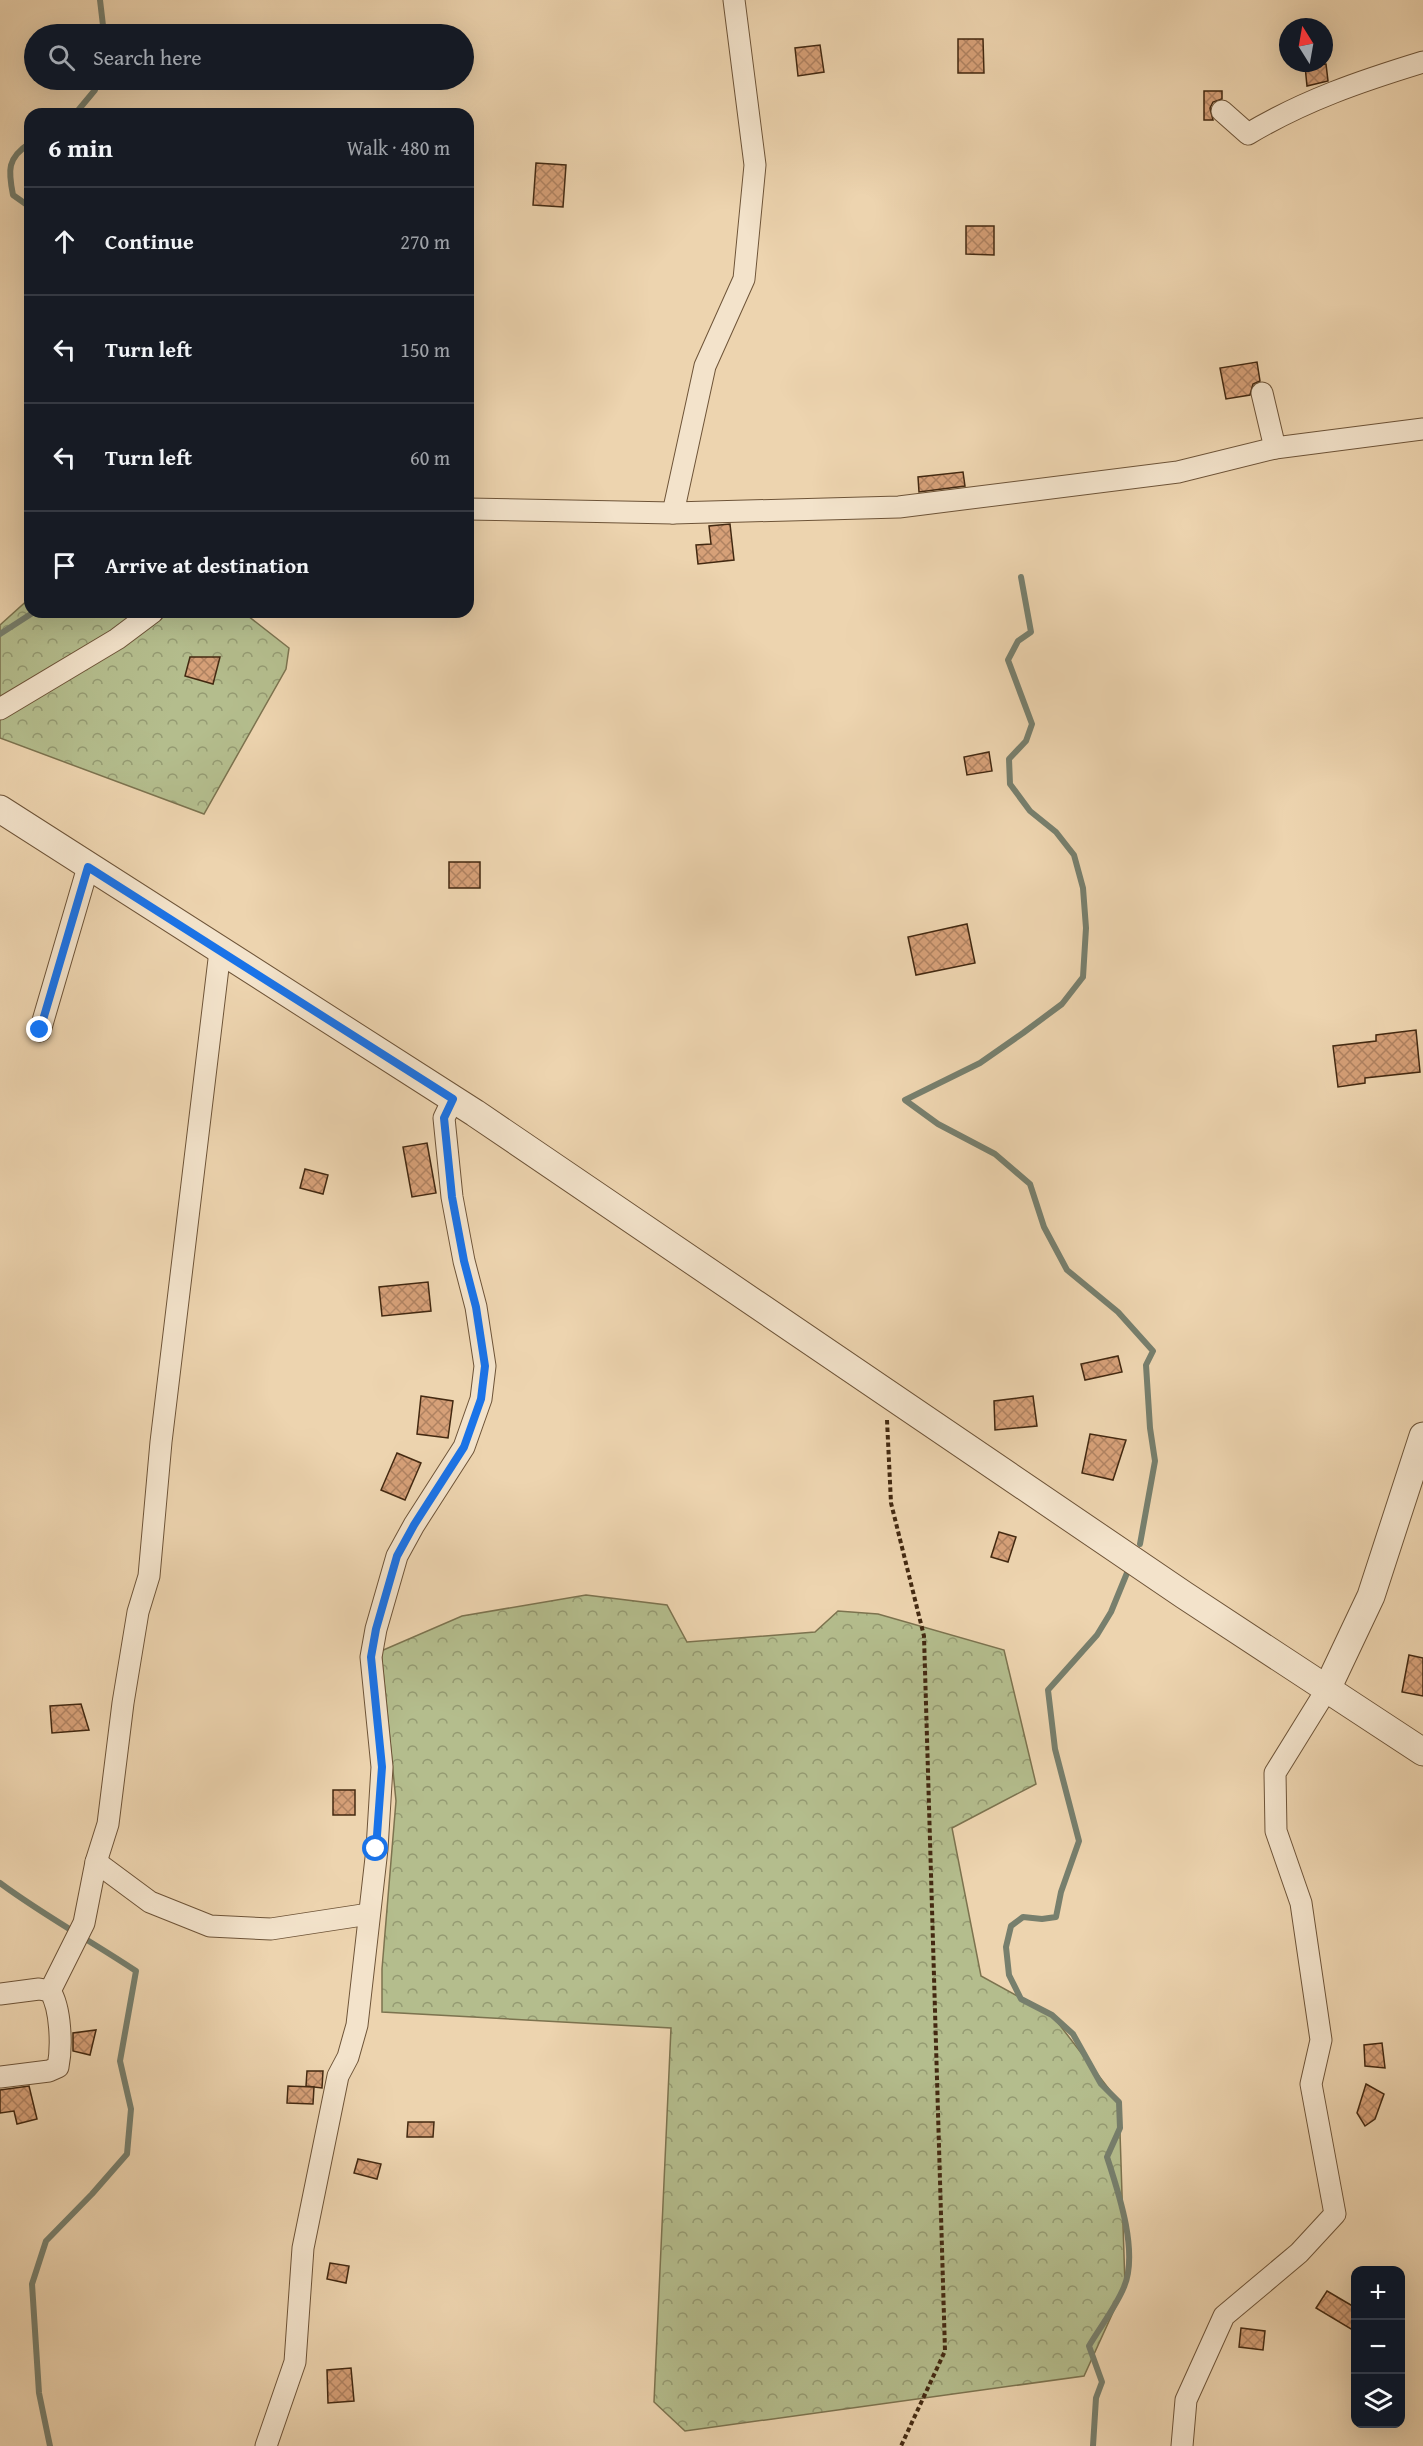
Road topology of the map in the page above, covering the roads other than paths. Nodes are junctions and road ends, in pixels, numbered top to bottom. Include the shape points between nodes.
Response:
1 (734, 0) edge
2 (1423, 62) edge
3 (1222, 111) dead end
4 (1262, 393) dead end
5 (1423, 429) edge
6 (1275, 448) junction
7 (474, 509) edge
8 (673, 513) junction
9 (145, 618) edge
10 (0, 709) edge
11 (0, 809) edge
12 (88, 867) junction
13 (220, 951) junction
14 (40, 1030) dead end
15 (453, 1099) junction
16 (1423, 1436) edge
17 (1327, 1689) junction
18 (1423, 1752) edge
19 (96, 1862) junction
20 (369, 1914) junction
21 (50, 1991) junction
22 (0, 1994) edge
23 (0, 2077) edge
24 (266, 2446) edge
25 (1182, 2446) edge

1 - 8 street via 755,165 744,279 705,366
2 - 3 street via 1341,87 1248,134
4 - 6 street
5 - 6 street
6 - 8 street via 1178,472 899,507
7 - 8 street
9 - 10 street
11 - 12 street
12 - 13 street
12 - 14 street
13 - 15 street
13 - 19 street via 161,1442 149,1576 138,1612 108,1824
15 - 17 street
15 - 20 street via 444,1118 452,1197 485,1366 481,1399 464,1447 397,1556 376,1629 371,1657 382,1767
16 - 17 street via 1371,1596
17 - 18 street
17 - 25 street via 1275,1773 1276,1831 1301,1904 1321,2040 1311,2084 1335,2214 1299,2253 1224,2316 1186,2400
19 - 20 street via 150,1902 210,1926 271,1929
19 - 21 street via 80,1931
20 - 24 street via 357,2025 338,2076 303,2248 295,2362
21 - 22 street
21 - 23 street via 57,2002 61,2056 58,2067

